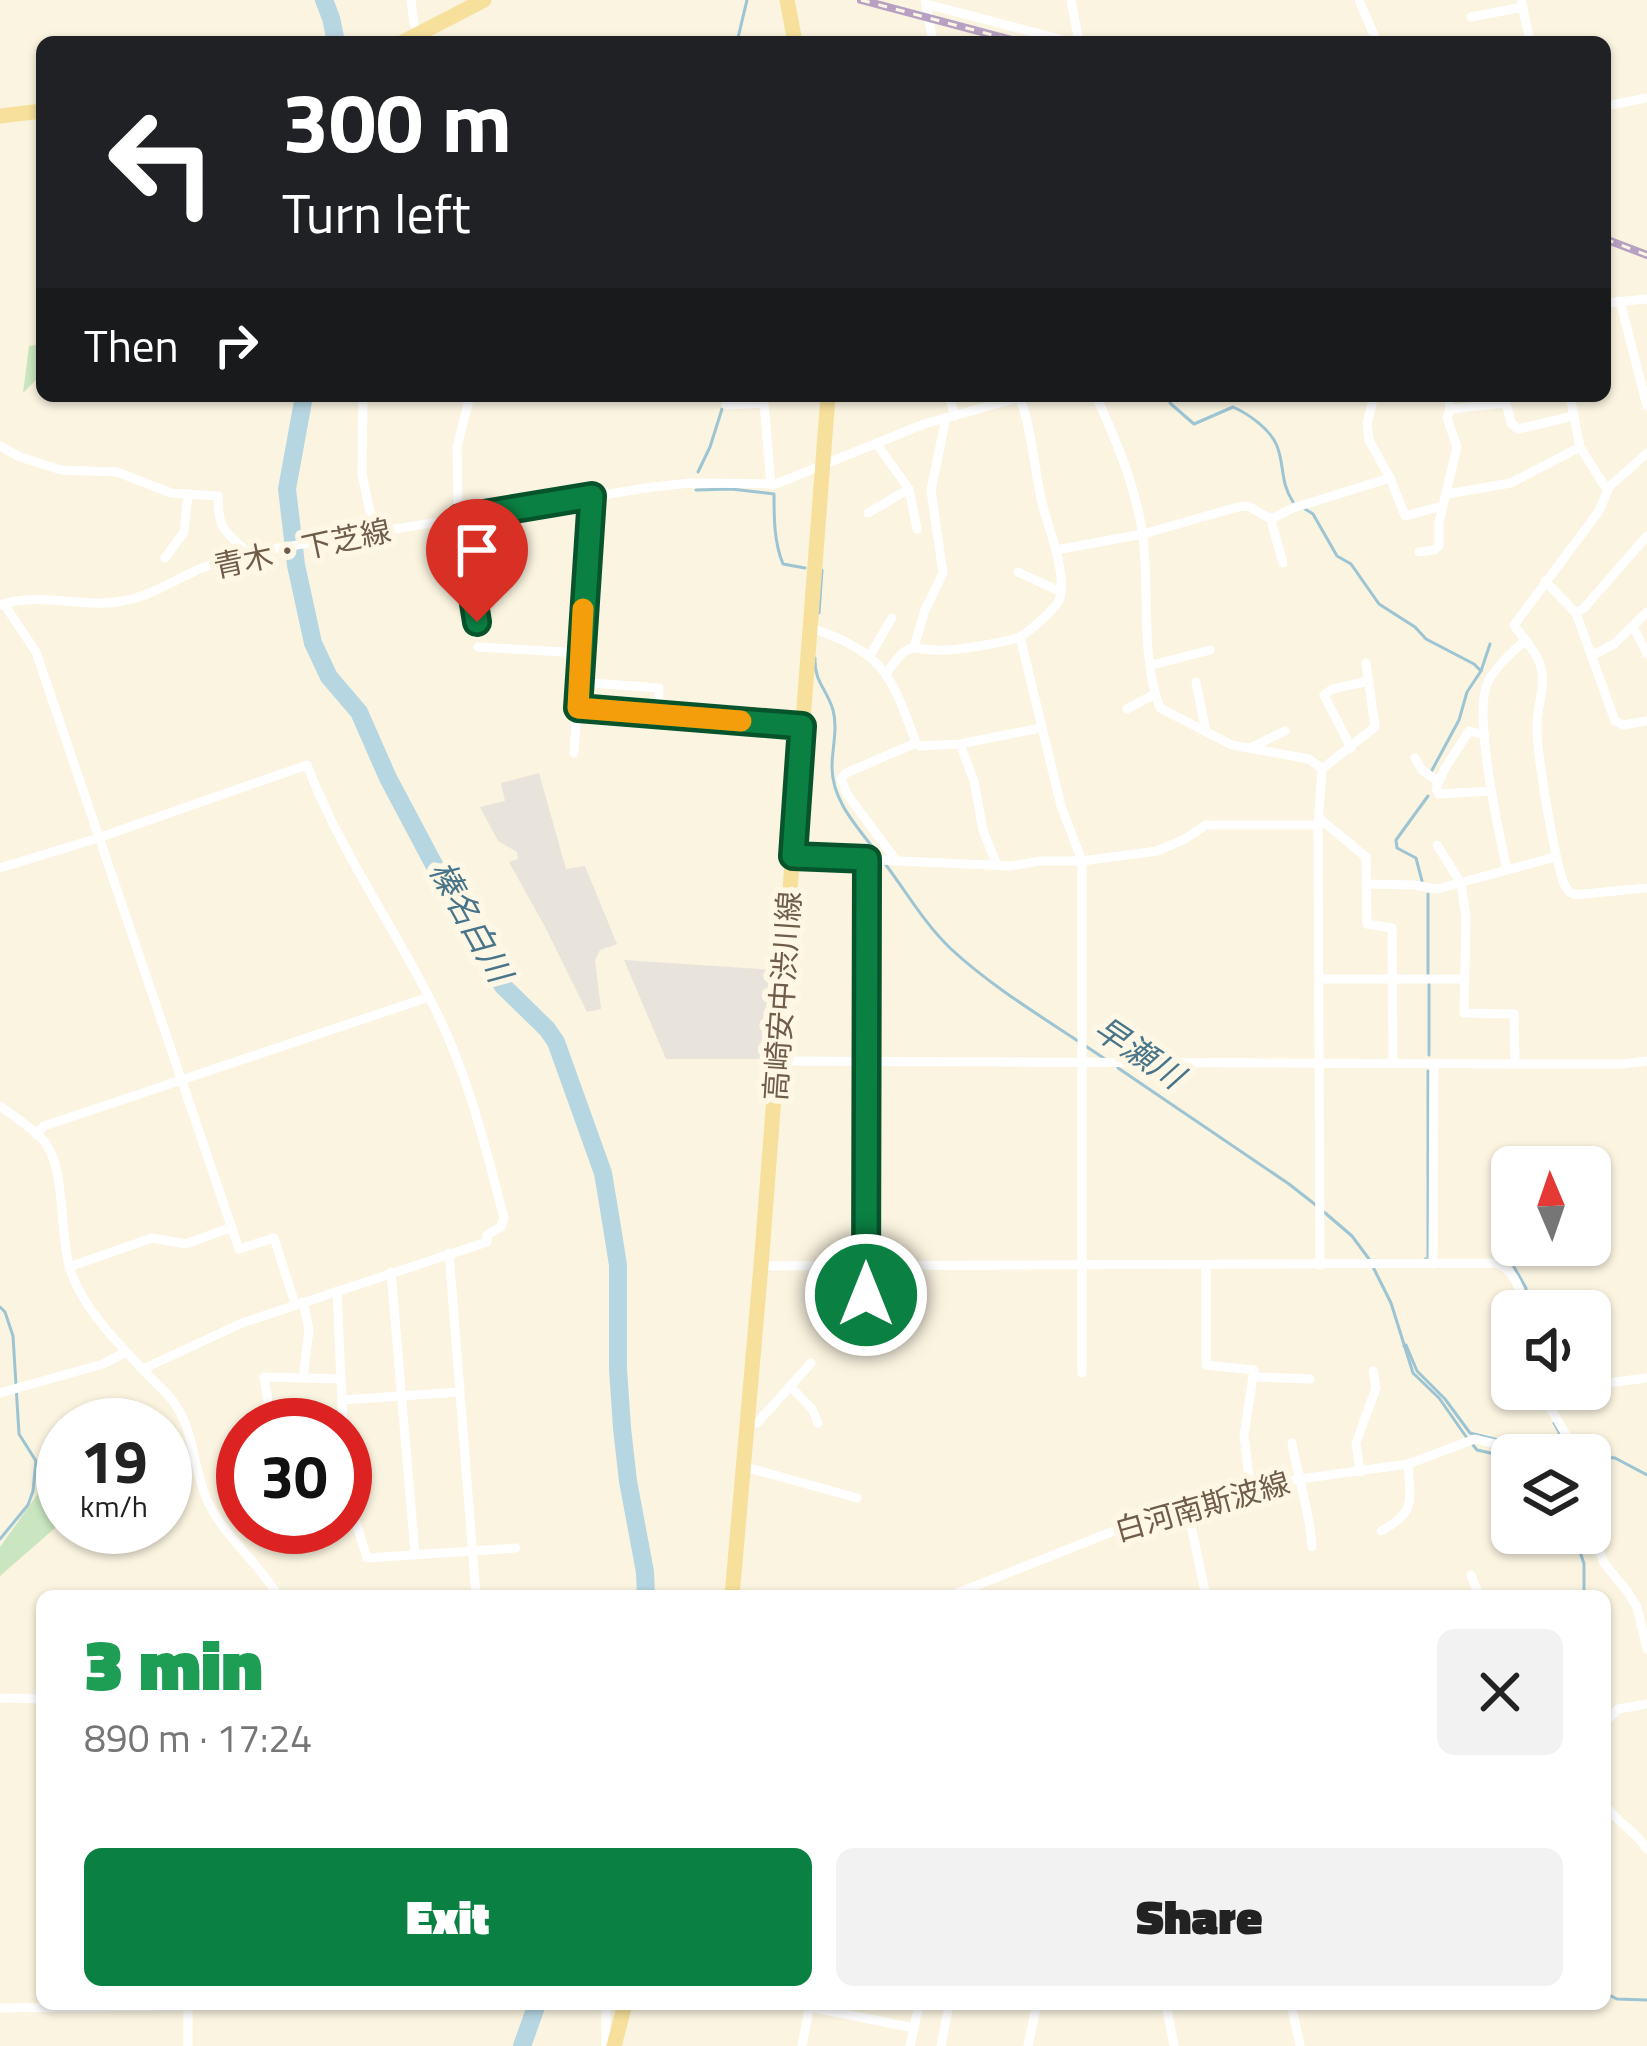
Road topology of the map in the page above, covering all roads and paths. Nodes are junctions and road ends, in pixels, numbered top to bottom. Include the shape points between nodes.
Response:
1 (411, 0) edge
2 (472, 0) edge
3 (484, 0) edge
4 (787, 0) edge
5 (1071, 0) edge
6 (1359, 0) edge
7 (926, 2) edge
8 (1522, 3) edge
9 (1471, 17) dead end
10 (447, 19) junction
11 (414, 24) dead end
12 (414, 36) edge
13 (794, 36) edge
14 (932, 36) edge
15 (1053, 36) edge
16 (1074, 36) edge
17 (1374, 36) edge
18 (1529, 36) edge
19 (1647, 98) edge
20 (1611, 105) edge
21 (36, 112) edge
22 (0, 116) edge
23 (1647, 299) edge
24 (1620, 302) junction
25 (1611, 303) edge
26 (1642, 372) edge
27 (363, 402) edge
28 (468, 402) edge
29 (726, 402) edge
30 (828, 402) edge
31 (949, 402) edge
32 (1000, 402) edge
33 (1018, 402) edge
34 (1099, 402) edge
35 (1373, 402) edge
36 (1449, 402) edge
37 (1571, 402) edge
38 (1647, 406) edge
39 (1450, 409) junction
40 (1574, 416) junction
41 (950, 417) junction
42 (876, 442) junction
43 (0, 446) edge
44 (1580, 447) junction
45 (1647, 453) edge
46 (823, 464) junction
47 (1390, 478) junction
48 (770, 485) junction
49 (1609, 488) junction
50 (909, 490) junction
51 (188, 494) junction
52 (1447, 494) junction
53 (592, 496) junction
54 (1442, 506) junction
55 (868, 513) dead end
56 (460, 518) junction
57 (1270, 518) junction
58 (917, 529) dead end
59 (369, 532) junction
60 (1143, 534) junction
61 (1647, 536) edge
62 (1056, 550) junction
63 (1418, 552) dead end
64 (248, 553) junction
65 (164, 558) dead end
66 (1283, 563) dead end
67 (1018, 572) dead end
68 (1545, 581) junction
69 (1061, 592) junction
70 (2, 604) edge
71 (1647, 612) edge
72 (1576, 613) junction
73 (892, 618) dead end
74 (477, 622) dead end
75 (1633, 626) junction
76 (809, 627) junction
77 (1020, 638) junction
78 (1526, 640) junction
79 (478, 647) dead end
80 (914, 647) junction
81 (1210, 650) dead end
82 (580, 653) junction
83 (1647, 654) edge
84 (1593, 656) junction
85 (869, 657) junction
86 (1366, 663) dead end
87 (1152, 665) junction
88 (887, 674) junction
89 (1369, 681) junction
90 (578, 682) junction
91 (1196, 682) dead end
92 (1155, 694) junction
93 (578, 708) junction
94 (1127, 709) dead end
95 (658, 715) junction
96 (1647, 721) edge
97 (802, 726) junction
98 (1040, 728) junction
99 (1285, 731) dead end
100 (1206, 732) junction
101 (1485, 735) junction
102 (916, 742) junction
103 (960, 744) junction
104 (1250, 748) junction
105 (1351, 748) junction
106 (574, 753) dead end
107 (1415, 758) dead end
108 (1322, 770) junction
109 (1438, 781) junction
110 (1491, 790) junction
111 (1319, 822) junction
112 (98, 838) junction
113 (1437, 845) dead end
114 (793, 856) junction
115 (1556, 857) junction
116 (870, 859) junction
117 (893, 860) junction
118 (1082, 861) junction
119 (997, 865) junction
120 (0, 868) edge
121 (1507, 870) junction
122 (1461, 883) junction
123 (1366, 884) junction
124 (1647, 888) edge
125 (1319, 979) junction
126 (1392, 979) junction
127 (1464, 979) junction
128 (429, 997) junction
129 (1083, 1058) junction
130 (1647, 1060) edge
131 (776, 1061) junction
132 (866, 1061) junction
133 (1393, 1062) junction
134 (1320, 1063) junction
135 (1434, 1063) junction
136 (1515, 1064) junction
137 (182, 1080) junction
138 (0, 1106) edge
139 (36, 1134) junction
140 (232, 1227) junction
141 (449, 1253) junction
142 (1433, 1264) junction
143 (1082, 1265) junction
144 (1206, 1265) junction
145 (1320, 1265) junction
146 (761, 1266) junction
147 (866, 1266) junction
148 (69, 1268) junction
149 (391, 1272) junction
150 (1519, 1290) edge
151 (337, 1291) junction
152 (299, 1303) junction
153 (865, 1325) dead end
154 (126, 1352) junction
155 (812, 1363) dead end
156 (142, 1369) junction
157 (1373, 1371) dead end
158 (1082, 1373) dead end
159 (303, 1378) junction
160 (1253, 1378) junction
161 (1647, 1378) edge
162 (341, 1379) junction
163 (1310, 1379) dead end
164 (1611, 1382) edge
165 (790, 1386) junction
166 (460, 1392) junction
167 (0, 1393) edge
168 (402, 1396) junction
169 (267, 1398) edge
170 (342, 1398) edge
171 (372, 1398) edge
172 (818, 1423) dead end
173 (748, 1424) junction
174 (1292, 1443) dead end
175 (1491, 1443) edge
176 (1408, 1464) junction
177 (745, 1467) junction
178 (1360, 1472) junction
179 (1298, 1478) junction
180 (1250, 1486) junction
181 (857, 1498) dead end
182 (1187, 1507) junction
183 (1382, 1531) dead end
184 (1312, 1546) dead end
185 (516, 1548) dead end
186 (473, 1550) junction
187 (366, 1554) edge
188 (415, 1554) junction
189 (1601, 1554) edge
190 (1472, 1575) dead end
191 (274, 1590) edge
192 (476, 1590) edge
193 (733, 1590) edge
194 (967, 1590) edge
195 (1205, 1590) edge
196 (1477, 1590) edge
197 (1647, 1649) edge
198 (0, 1698) edge
199 (36, 1699) edge
200 (1647, 1704) edge
201 (1611, 1716) edge
202 (1611, 1814) edge
203 (1647, 1849) edge
204 (36, 2007) edge
205 (0, 2008) edge
206 (188, 2010) edge
207 (607, 2010) edge
208 (624, 2010) edge
209 (809, 2010) edge
210 (829, 2010) edge
211 (918, 2010) edge
212 (948, 2010) edge
213 (1036, 2010) edge
214 (1167, 2010) edge
215 (1292, 2010) edge
216 (914, 2028) junction
217 (188, 2046) edge
218 (610, 2046) edge
219 (802, 2046) edge
220 (910, 2046) edge
221 (941, 2046) edge
222 (1028, 2046) edge
223 (1174, 2046) edge
224 (1300, 2046) edge

1 - 11 street
2 - 10 main road
3 - 10 main road
4 - 13 main road
5 - 16 street
6 - 17 street
7 - 14 street
7 - 15 street
8 - 9 street
8 - 18 street
10 - 12 main road
19 - 20 street
21 - 22 main road
23 - 24 street
24 - 25 street
24 - 26 street
26 - 38 street
27 - 59 street
28 - 56 street via 457,447
29 - 48 street via 764,403
30 - 46 main road, 高崎安中渋川線
31 - 41 street
32 - 41 street, 青木・下芝線
33 - 62 street
34 - 60 street via 1129,472
35 - 47 street via 1367,433
36 - 39 street
37 - 40 street
39 - 40 street via 1503,403 1518,429
39 - 52 street via 1457,447
40 - 44 street
41 - 42 street, 青木・下芝線
41 - 80 street via 931,490 943,573
42 - 46 street, 青木・下芝線
42 - 50 street
43 - 51 street via 61,470 117,472
44 - 49 street
44 - 52 street via 1511,483
45 - 49 street
46 - 48 street, 青木・下芝線
46 - 76 main road, 高崎安中渋川線
47 - 54 street via 1406,516
47 - 57 street
48 - 53 street, 青木・下芝線 via 690,482
49 - 68 street
50 - 55 street
50 - 58 street
51 - 64 street via 218,496 222,528
51 - 65 street via 184,532
52 - 54 street
53 - 56 street, 青木・下芝線
53 - 82 street
54 - 63 street via 1439,546
56 - 59 street, 青木・下芝線
56 - 74 street
57 - 60 street via 1238,507
57 - 66 street
59 - 64 street, 青木・下芝線
60 - 62 street
60 - 87 street
61 - 72 street
62 - 69 street
64 - 70 street, 青木・下芝線 via 129,600
67 - 69 street
68 - 72 street
68 - 78 street via 1514,625
69 - 77 street via 1059,604
70 - 112 street via 36,652
71 - 75 street
72 - 84 street
73 - 85 street
75 - 83 street
75 - 84 street
76 - 85 street
76 - 97 main road, 高崎安中渋川線
77 - 80 street via 950,650
77 - 98 street
78 - 101 street via 1486,685
78 - 115 street via 1543,682 1537,739
79 - 82 street
80 - 88 street
81 - 87 street
82 - 90 street
84 - 96 street via 1615,721
85 - 88 street
86 - 89 street
87 - 92 street
88 - 102 street
89 - 105 street via 1375,727
89 - 105 street via 1324,695
90 - 93 street
90 - 95 street via 658,688
91 - 100 street
92 - 94 street
92 - 100 street via 1160,708
93 - 95 street
93 - 106 street
95 - 97 street
97 - 114 main road, 高崎安中渋川線
98 - 103 street
98 - 118 street
99 - 104 street
100 - 104 street
101 - 109 street via 1469,731
101 - 110 street
102 - 103 street
102 - 117 street via 841,779
103 - 119 street
104 - 108 street via 1309,759
105 - 108 street
107 - 109 street
108 - 111 street
109 - 110 street via 1439,794
110 - 121 street
111 - 118 street via 1207,825 1157,851
111 - 123 street via 1363,852
111 - 125 street
112 - 120 street
112 - 128 street via 308,765
112 - 137 street
113 - 122 street
114 - 116 street
114 - 131 main road, 高崎安中渋川線
115 - 121 street
115 - 124 street via 1575,894
116 - 117 street
116 - 132 street
117 - 119 street
118 - 119 street
118 - 129 street
121 - 122 street
122 - 123 street
122 - 127 street
123 - 126 street via 1367,924 1392,928
125 - 126 street
125 - 134 street
126 - 127 street
126 - 133 street
127 - 136 street via 1464,1012 1514,1014
128 - 137 street
128 - 141 street via 460,1065 504,1218 487,1242
129 - 132 street
129 - 134 street
129 - 143 street
130 - 136 street
131 - 132 street
131 - 146 main road, 高崎安中渋川線
132 - 147 street
133 - 134 street
133 - 135 street
134 - 145 street
135 - 136 street
135 - 142 street
137 - 139 street
137 - 140 street
138 - 139 street
139 - 148 street via 56,1163
140 - 148 street via 186,1244 152,1238
140 - 152 street via 239,1249 274,1238
141 - 149 street
141 - 166 street
142 - 145 street
142 - 150 street via 1501,1264
143 - 144 street
143 - 147 street
143 - 158 street
144 - 145 street
144 - 160 street via 1206,1365 1250,1368
146 - 147 street
146 - 173 main road, 高崎安中渋川線
147 - 153 street
148 - 154 street
149 - 151 street
149 - 168 street
151 - 152 street
151 - 162 street
152 - 156 street
152 - 159 street via 309,1330
154 - 156 street
154 - 167 street
155 - 165 street
156 - 191 street via 188,1428 219,1522
157 - 178 street via 1376,1388 1356,1443
159 - 162 street
159 - 169 street via 264,1377
160 - 163 street
160 - 180 street via 1244,1435
161 - 164 street
162 - 170 street
165 - 172 street
165 - 173 street via 757,1424
166 - 168 street
166 - 186 street
168 - 171 street
168 - 188 street
173 - 177 main road, 高崎安中渋川線
174 - 179 street
175 - 176 street, 白河南斯波線 via 1475,1439
176 - 178 street, 白河南斯波線
176 - 183 street via 1410,1508
177 - 181 street
177 - 193 main road, 高崎安中渋川線
178 - 179 street, 白河南斯波線
179 - 180 street, 白河南斯波線
179 - 184 street
180 - 182 street, 白河南斯波線
182 - 194 street, 白河南斯波線
182 - 195 street
185 - 186 street
186 - 188 street
186 - 192 street
187 - 188 street
189 - 197 street via 1637,1607
190 - 196 street
198 - 199 street
200 - 201 street
202 - 203 street
204 - 205 street
206 - 217 street
207 - 218 street
208 - 218 main road
209 - 219 street
210 - 216 street
211 - 216 street
212 - 221 street
213 - 222 street
214 - 223 street
215 - 224 street
216 - 220 street

